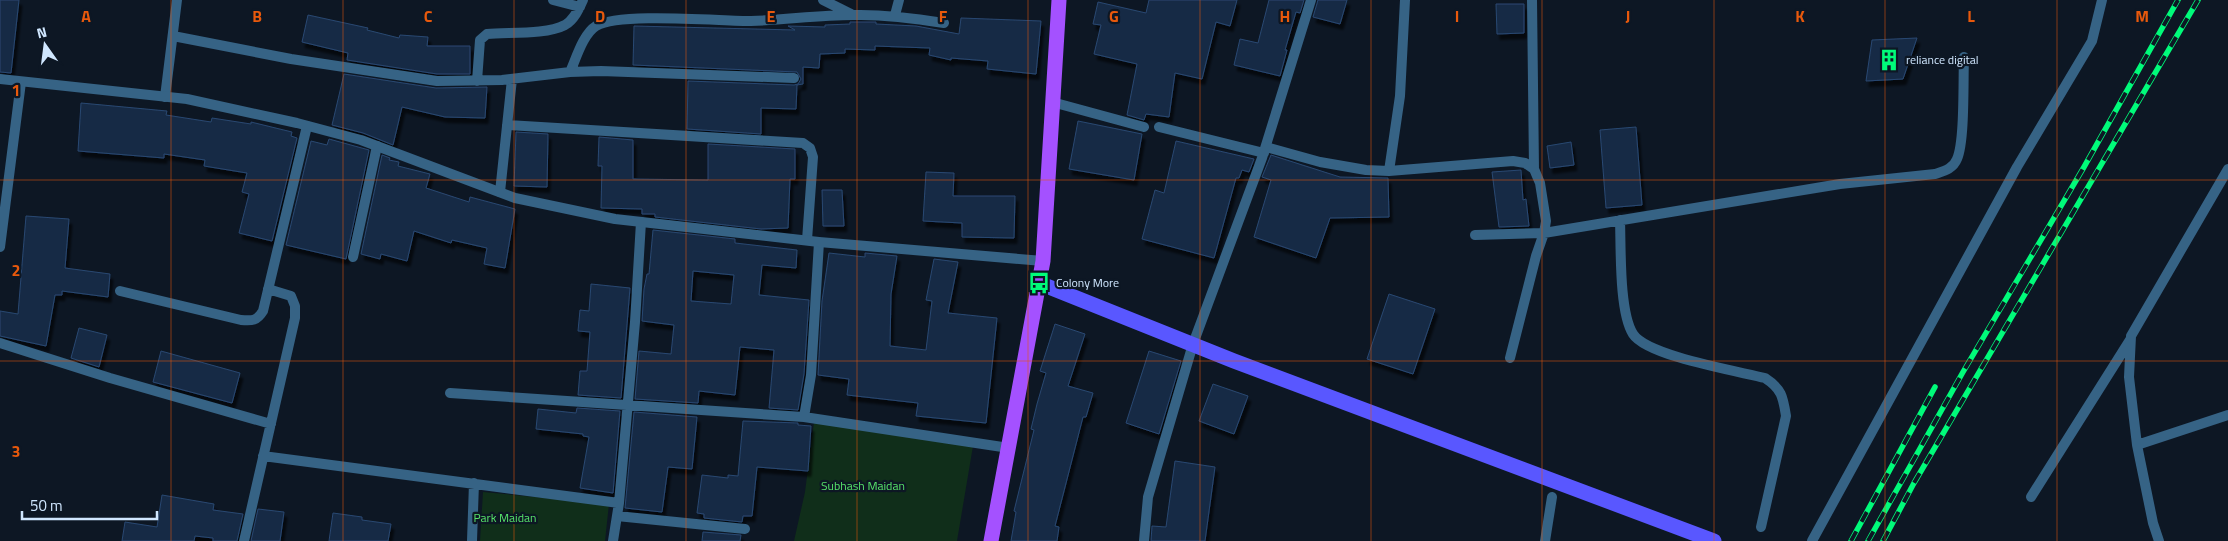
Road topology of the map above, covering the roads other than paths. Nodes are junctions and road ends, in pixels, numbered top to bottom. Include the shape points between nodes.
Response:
1 (177, 0) edge
2 (553, 0) edge
3 (823, 0) edge
4 (899, 0) edge
5 (1059, 0) edge
6 (1311, 0) edge
7 (1406, 0) edge
8 (1532, 0) edge
9 (2102, 0) edge
10 (582, 4) edge
11 (854, 15) junction
12 (895, 15) junction
13 (944, 23) dead end
14 (172, 36) junction
15 (1964, 57) dead end
16 (570, 72) junction
17 (794, 78) dead end
18 (0, 79) edge
19 (512, 79) junction
20 (477, 81) junction
21 (22, 82) junction
22 (165, 97) junction
23 (1052, 102) junction
24 (507, 125) junction
25 (307, 126) junction
26 (1144, 127) dead end
27 (1160, 127) dead end
28 (376, 146) junction
29 (1265, 150) junction
30 (1534, 169) junction
31 (2228, 169) edge
32 (1389, 171) junction
33 (500, 192) junction
34 (1620, 220) junction
35 (641, 222) junction
36 (1544, 233) junction
37 (1475, 235) dead end
38 (807, 240) junction
39 (819, 242) junction
40 (0, 247) edge
41 (353, 257) dead end
42 (1043, 261) junction
43 (1039, 283) junction
44 (268, 289) junction
45 (120, 291) dead end
46 (2131, 340) junction
47 (0, 343) edge
48 (1193, 344) junction
49 (1510, 358) dead end
50 (450, 393) dead end
51 (626, 405) junction
52 (2228, 415) edge
53 (804, 417) junction
54 (271, 424) junction
55 (2136, 445) junction
56 (1009, 448) junction
57 (263, 456) junction
58 (474, 483) junction
59 (2031, 496) dead end
60 (1552, 498) dead end
61 (619, 503) junction
62 (617, 516) junction
63 (1761, 527) dead end
64 (745, 528) dead end
65 (244, 541) edge
66 (472, 541) edge
67 (614, 541) edge
68 (991, 541) edge
69 (1144, 541) edge
70 (1545, 541) edge
71 (1714, 541) edge
72 (1812, 541) edge
73 (2160, 541) edge

1 - 14 street
2 - 10 street
3 - 11 street
4 - 12 street
5 - 23 highway
6 - 29 street
7 - 32 street via 1400,96
8 - 30 street
9 - 72 street via 2092,41 2017,167
10 - 20 street via 573,19 556,28 487,34 480,40
11 - 12 street
11 - 16 street via 780,20 610,21 595,26
12 - 13 street
14 - 20 street via 385,75 437,82
14 - 22 street
15 - 34 street via 1960,143 1957,160 1950,169 1935,174 1840,184
16 - 17 street via 676,72
16 - 19 street
18 - 21 street
19 - 20 street
19 - 24 street
21 - 22 street
21 - 40 street
22 - 25 street
23 - 26 street
23 - 42 highway
24 - 33 street
24 - 38 street via 803,143 810,148 813,157
25 - 28 street
25 - 44 street
27 - 29 street
28 - 33 street
28 - 41 street
29 - 32 street via 1342,167
29 - 48 street
30 - 32 street via 1513,161
30 - 36 street via 1540,183 1546,221
31 - 46 street via 2156,290
33 - 35 street via 515,198
34 - 36 street
34 - 63 street via 1624,307 1633,335 1662,353 1765,378 1777,386 1784,398 1786,416
35 - 38 street
35 - 51 street
36 - 37 street
36 - 49 street
38 - 39 street
39 - 42 street
39 - 53 street via 811,375
42 - 43 highway
43 - 48 main road
43 - 56 highway
44 - 45 street via 263,311 252,321
44 - 54 street via 291,296 295,306
46 - 55 street via 2129,377
46 - 59 street
47 - 54 street
48 - 69 street via 1148,497
48 - 71 main road
50 - 51 street
51 - 53 street
51 - 61 street
52 - 55 street
53 - 56 street
54 - 57 street
55 - 73 street
56 - 68 highway
57 - 58 street
57 - 65 street
58 - 61 street
58 - 66 street
60 - 70 street
61 - 62 street
62 - 64 street
62 - 67 street

